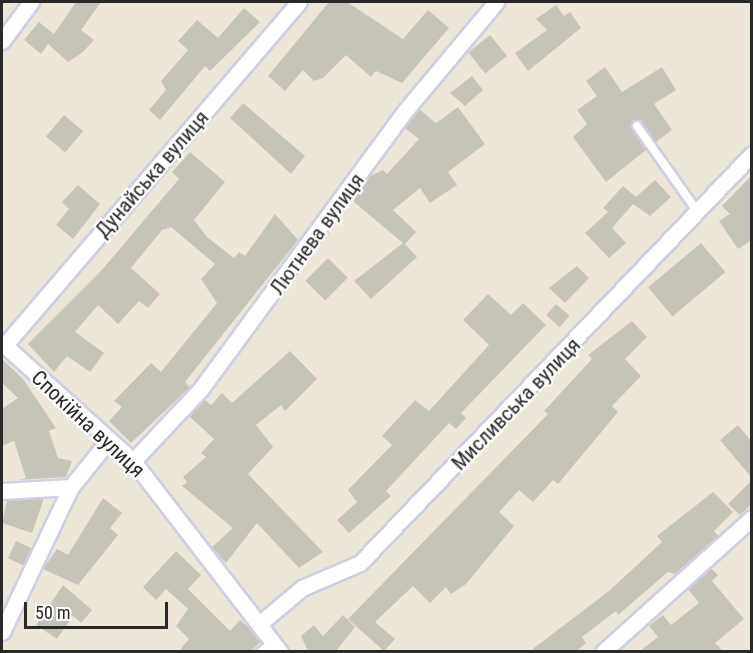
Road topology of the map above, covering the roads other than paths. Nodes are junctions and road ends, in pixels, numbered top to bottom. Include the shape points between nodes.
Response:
1 (31, 2) edge
2 (299, 2) edge
3 (496, 2) edge
4 (2, 41) edge
5 (637, 126) dead end
6 (752, 154) edge
7 (697, 211) junction
8 (3, 344) edge
9 (108, 441) junction
10 (133, 461) junction
11 (71, 487) junction
12 (2, 491) edge
13 (752, 518) edge
14 (259, 624) junction
15 (2, 632) edge
16 (271, 648) edge
17 (603, 651) edge

1 - 4 street
2 - 8 street, Дунайська вулиця
3 - 10 street, Лютнева вулиця via 405,111 200,390
5 - 7 lane
6 - 7 street, Мисливська вулиця
7 - 14 street, Мисливська вулиця via 360,563 302,588
8 - 9 street, Спокійна вулиця
9 - 10 street, Спокійна вулиця
9 - 11 street
10 - 14 street, Спокійна вулиця
11 - 12 street
11 - 15 street
13 - 17 street
14 - 16 street, Спокійна вулиця

